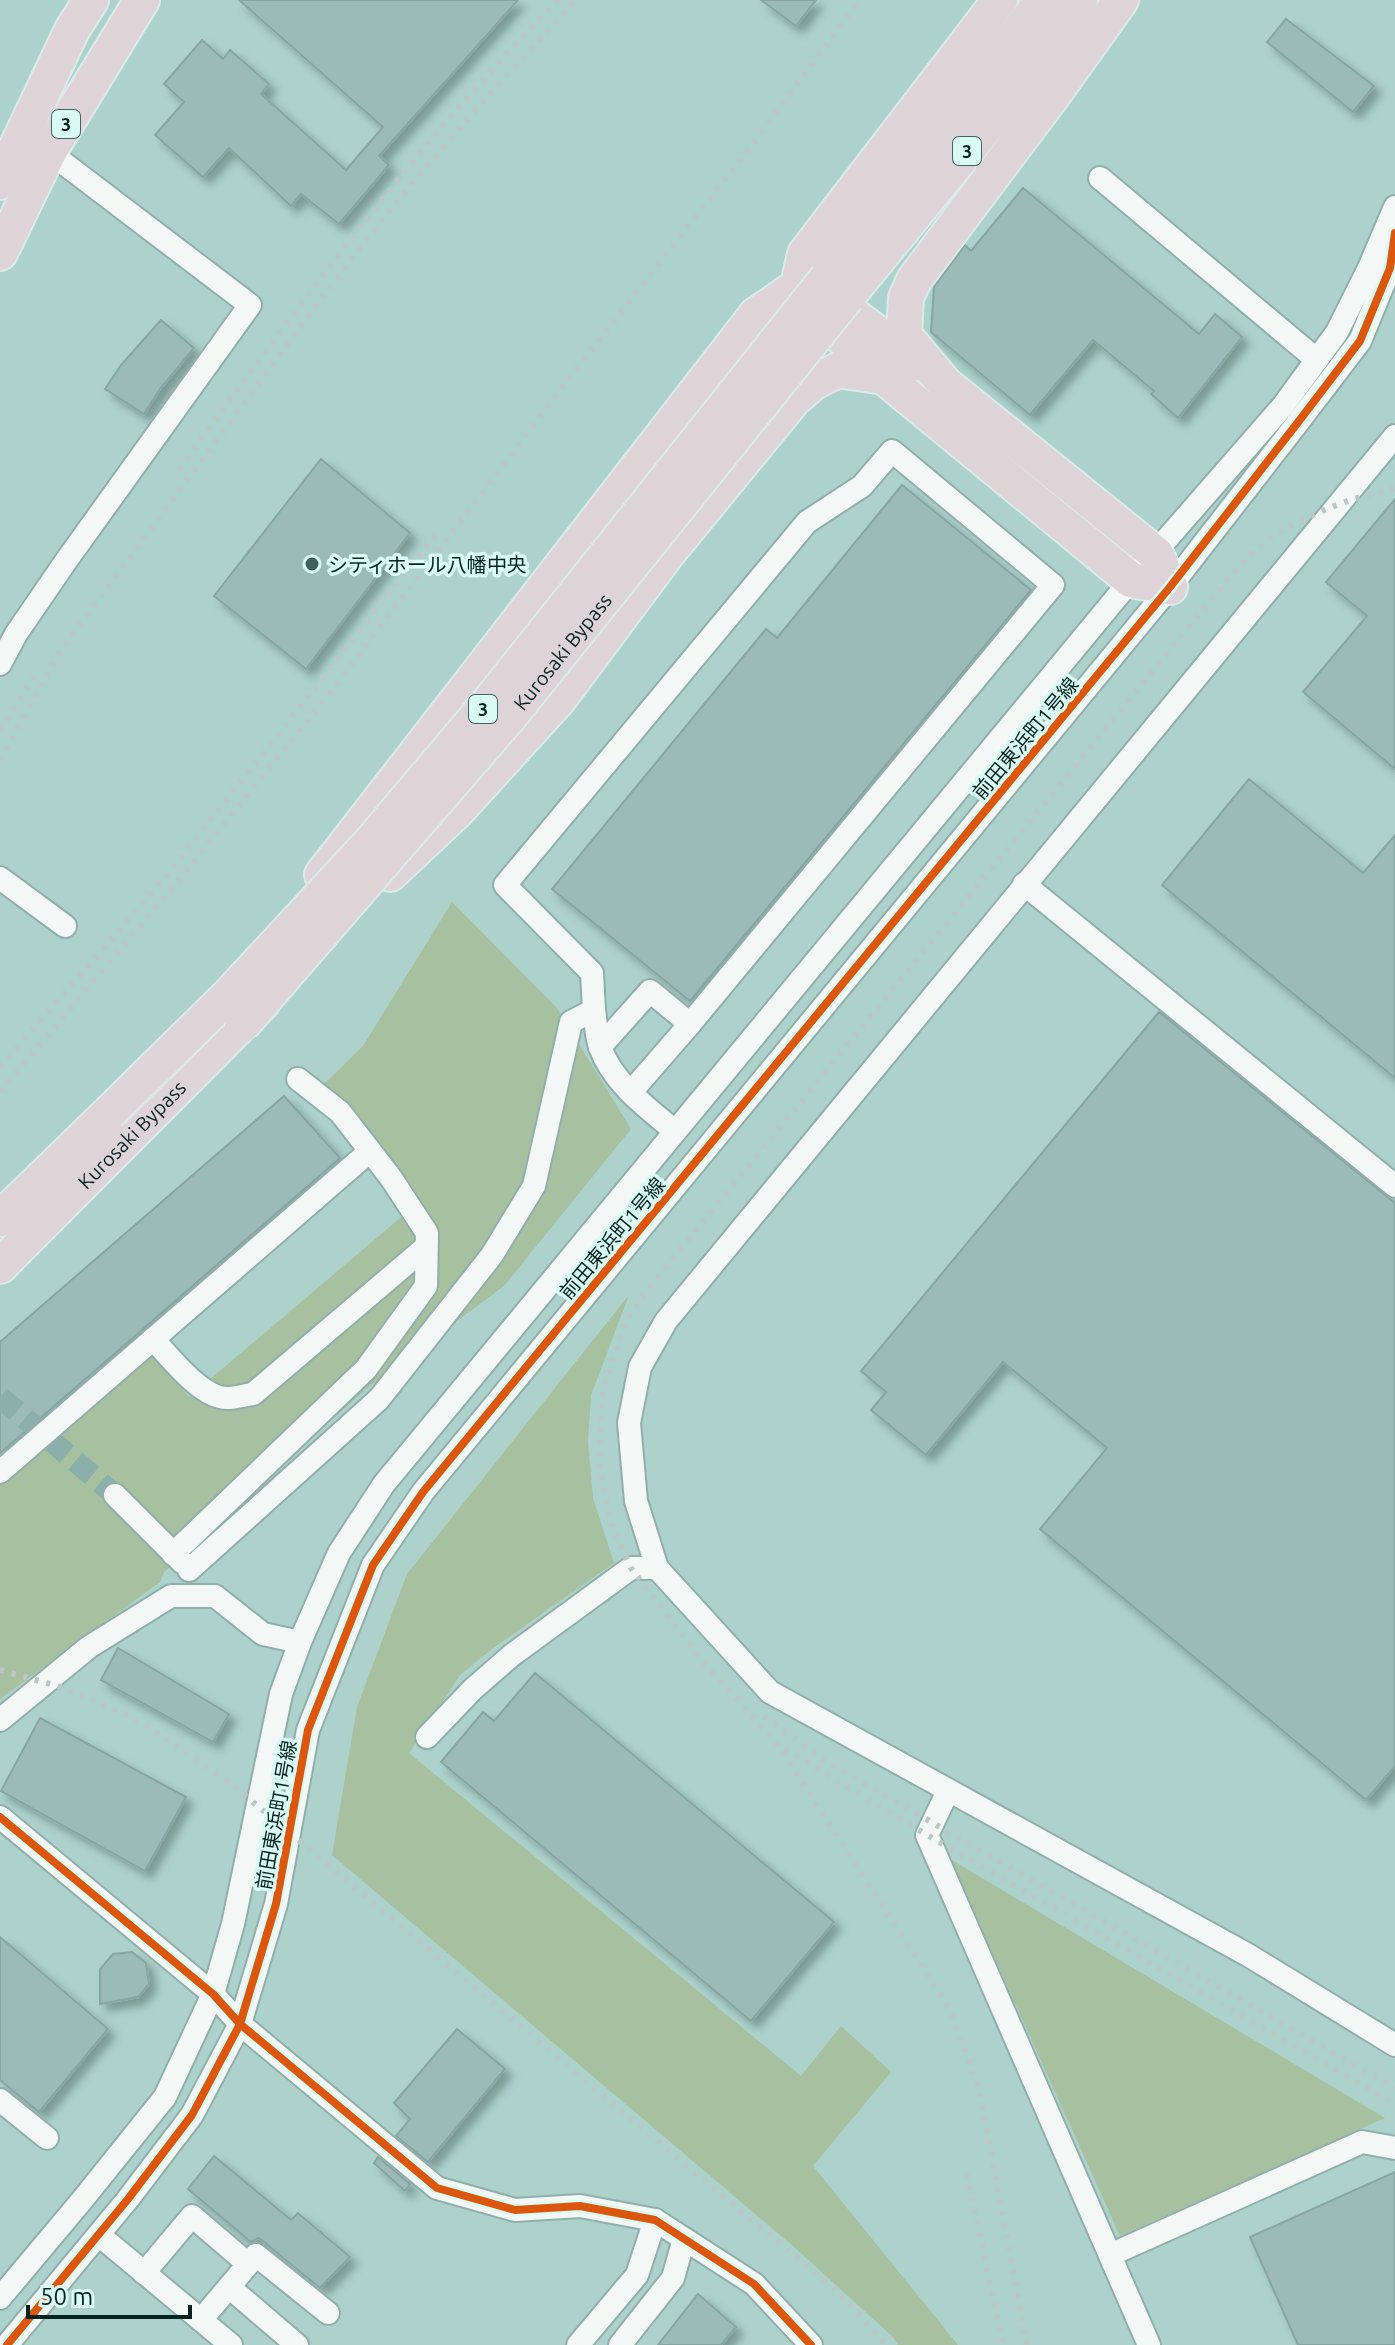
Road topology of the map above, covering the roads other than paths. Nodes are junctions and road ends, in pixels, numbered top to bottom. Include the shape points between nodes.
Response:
1 (91, 0) edge
2 (142, 0) edge
3 (1000, 0) edge
4 (1043, 0) edge
5 (1080, 0) edge
6 (1121, 0) edge
7 (66, 15) edge
8 (49, 152) junction
9 (1100, 178) dead end
10 (0, 182) edge
11 (1395, 207) edge
12 (1395, 233) edge
13 (0, 253) edge
14 (798, 286) junction
15 (1317, 360) junction
16 (884, 377) junction
17 (945, 384) junction
18 (1395, 436) edge
19 (1156, 554) junction
20 (1131, 580) junction
21 (1170, 587) junction
22 (0, 664) edge
23 (0, 878) edge
24 (1024, 884) junction
25 (65, 926) dead end
26 (236, 1009) junction
27 (594, 1010) junction
28 (690, 1024) junction
29 (600, 1047) junction
30 (298, 1079) dead end
31 (631, 1092) junction
32 (675, 1131) junction
33 (370, 1151) junction
34 (1395, 1186) edge
35 (0, 1219) edge
36 (426, 1247) junction
37 (0, 1266) edge
38 (153, 1339) junction
39 (0, 1472) edge
40 (115, 1495) tunnel mouth
41 (181, 1562) junction
42 (657, 1568) junction
43 (215, 1596) junction
44 (300, 1642) junction
45 (0, 1720) edge
46 (427, 1737) dead end
47 (948, 1791) junction
48 (0, 1817) edge
49 (213, 1994) junction
50 (240, 2024) junction
51 (1395, 2045) edge
52 (0, 2100) edge
53 (47, 2138) dead end
54 (1395, 2148) edge
55 (655, 2220) junction
56 (99, 2235) junction
57 (684, 2239) junction
58 (1110, 2255) junction
59 (248, 2264) junction
60 (144, 2273) junction
61 (229, 2287) junction
62 (0, 2298) edge
63 (328, 2313) dead end
64 (201, 2320) junction
65 (7, 2345) edge
66 (231, 2345) edge
67 (297, 2345) edge
68 (578, 2345) edge
69 (620, 2345) edge
70 (811, 2345) edge
71 (1149, 2345) edge

1 - 7 highway, 3
2 - 8 highway, 3
3 - 14 highway via 805,254
4 - 26 highway, Kurosaki Bypass / 3, bridge via 490,701
5 - 26 highway, Kurosaki Bypass / 3, bridge via 1010,98 510,716
6 - 17 highway via 928,259 906,298 904,335
7 - 10 highway, 3
8 - 13 highway, 3
8 - 22 street via 250,305 74,549
9 - 15 street
11 - 15 street, 前田東浜町1号線 via 1337,332
12 - 21 street, 前田東浜町1号線 via 1390,268 1360,341
14 - 16 highway via 815,312
14 - 17 highway via 829,297
14 - 26 highway, bridge via 756,315 608,504
15 - 19 street, 前田東浜町1号線
16 - 20 highway
16 - 26 highway, bridge via 838,370 794,399 667,554 559,699 457,811
17 - 19 highway
18 - 24 street
19 - 20 street, 前田東浜町1号線
19 - 21 highway
20 - 21 highway
20 - 32 street, 前田東浜町1号線
21 - 50 street, 前田東浜町1号線 via 423,1492 373,1565 308,1730 276,1904
23 - 25 street
24 - 34 street
24 - 42 street via 666,1321 640,1367 629,1423 636,1501
26 - 35 highway, Kurosaki Bypass / 3, bridge
26 - 37 highway, Kurosaki Bypass / 3
27 - 28 street via 592,973 505,885 807,522 862,486 892,451 1053,585
27 - 29 street
27 - 41 street via 571,1022 534,1186 492,1255 379,1399
28 - 29 street via 650,991
28 - 31 street
29 - 31 street
30 - 33 street via 340,1112
31 - 32 street
32 - 44 street, 前田東浜町1号線 via 384,1484 339,1553
33 - 36 street via 427,1233
33 - 38 street
36 - 38 street via 253,1394 225,1399 206,1389
36 - 41 street via 426,1286 366,1369
38 - 39 street
40 - 41 street
41 - 43 street
42 - 46 street via 631,1568 512,1655
42 - 47 street via 770,1692
43 - 44 street via 263,1634
43 - 45 street via 171,1596 89,1647
44 - 49 street, 前田東浜町1号線 via 281,1694 233,1924
47 - 51 street via 1248,1955
47 - 58 street via 927,1835
48 - 49 street
49 - 50 street
49 - 62 street, 前田東浜町1号線 via 165,2097
50 - 55 street via 437,2188 515,2210 580,2206
50 - 56 street, 前田東浜町1号線 via 192,2115
52 - 53 street
54 - 58 street via 1362,2142
55 - 57 street
55 - 68 street via 637,2275
56 - 60 street
56 - 65 street, 前田東浜町1号線
57 - 69 street via 673,2278
57 - 70 street via 754,2284
58 - 71 street
59 - 60 street via 192,2216
59 - 61 street
59 - 63 street via 256,2255
60 - 64 street
61 - 64 street
61 - 67 street
64 - 66 street

